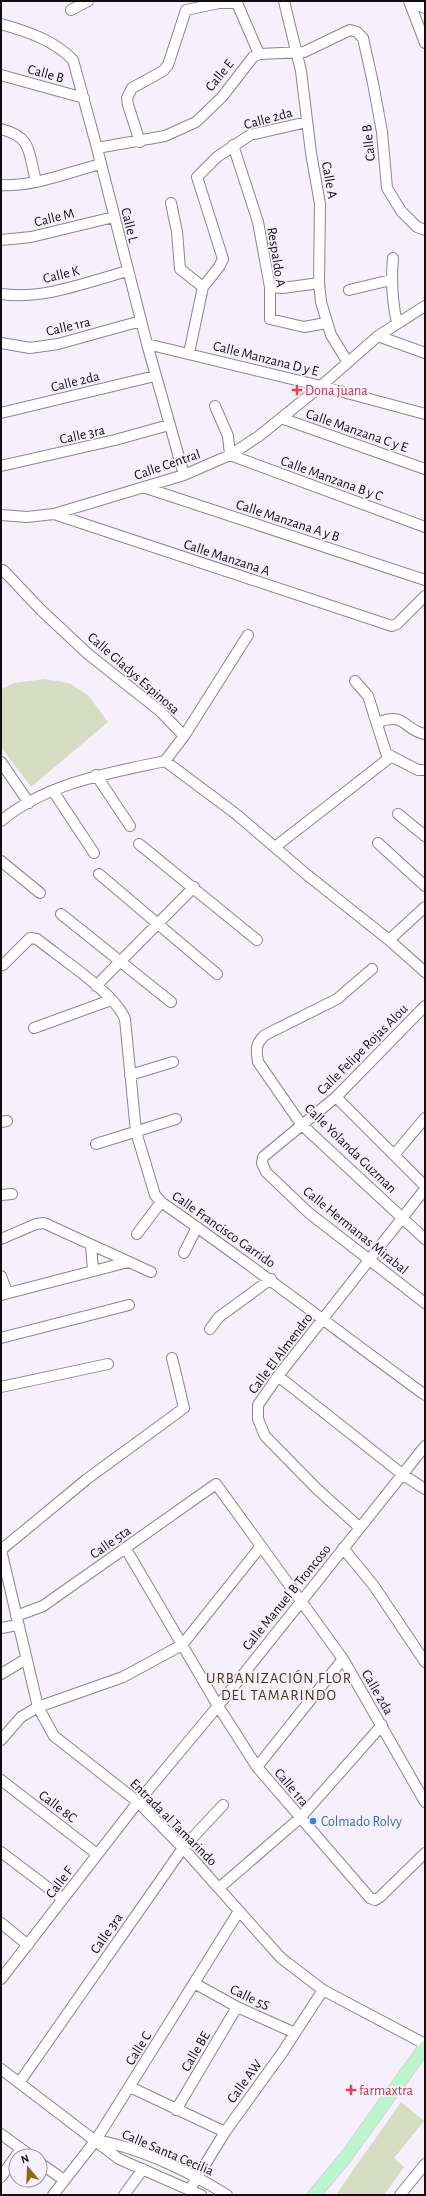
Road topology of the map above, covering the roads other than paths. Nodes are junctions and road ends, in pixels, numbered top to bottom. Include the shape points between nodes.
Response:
1 (88, 1) edge
2 (284, 1) edge
3 (219, 2) edge
4 (410, 2) edge
5 (425, 8) edge
6 (71, 10) dead end
7 (1, 24) edge
8 (425, 43) edge
9 (259, 54) junction
10 (298, 54) junction
11 (1, 75) edge
12 (84, 98) junction
13 (307, 122) junction
14 (1, 129) edge
15 (140, 142) junction
16 (233, 145) junction
17 (97, 148) junction
18 (100, 164) junction
19 (36, 181) junction
20 (1, 185) edge
21 (171, 203) dead end
22 (114, 217) junction
23 (425, 230) edge
24 (1, 240) edge
25 (393, 258) dead end
26 (128, 271) junction
27 (391, 280) junction
28 (319, 283) junction
29 (203, 287) junction
30 (270, 287) junction
31 (348, 290) dead end
32 (1, 294) edge
33 (425, 306) edge
34 (141, 321) junction
35 (398, 322) junction
36 (326, 323) junction
37 (378, 336) junction
38 (1, 343) edge
39 (147, 344) junction
40 (189, 353) junction
41 (425, 353) edge
42 (347, 361) junction
43 (156, 376) junction
44 (321, 386) junction
45 (215, 406) dead end
46 (1, 412) edge
47 (425, 414) edge
48 (281, 418) junction
49 (169, 426) junction
50 (230, 455) junction
51 (1, 466) edge
52 (425, 469) edge
53 (184, 475) junction
54 (143, 487) junction
55 (54, 514) junction
56 (1, 515) edge
57 (425, 527) edge
58 (3, 570) dead end
59 (425, 580) edge
60 (425, 596) edge
61 (248, 635) dead end
62 (354, 681) dead end
63 (377, 723) junction
64 (425, 734) edge
65 (184, 736) junction
66 (387, 754) junction
67 (165, 761) junction
68 (1, 762) edge
69 (425, 770) edge
70 (96, 775) junction
71 (53, 791) junction
72 (28, 803) junction
73 (398, 814) dead end
74 (1, 820) edge
75 (130, 826) dead end
76 (425, 836) edge
77 (378, 843) dead end
78 (139, 844) dead end
79 (276, 847) junction
80 (94, 853) dead end
81 (1, 861) edge
82 (99, 874) dead end
83 (425, 886) edge
84 (194, 888) junction
85 (40, 893) dead end
86 (425, 907) edge
87 (61, 914) dead end
88 (158, 924) junction
89 (257, 940) dead end
90 (389, 940) junction
91 (121, 961) junction
92 (3, 965) dead end
93 (372, 969) dead end
94 (425, 972) edge
95 (217, 974) dead end
96 (96, 986) junction
97 (111, 1000) junction
98 (170, 1002) dead end
99 (425, 1006) edge
100 (34, 1028) dead end
101 (173, 1062) dead end
102 (130, 1075) junction
103 (336, 1097) junction
104 (425, 1118) edge
105 (176, 1120) dead end
106 (301, 1124) junction
107 (136, 1132) junction
108 (96, 1144) dead end
109 (394, 1155) junction
110 (263, 1157) joint
111 (425, 1186) edge
112 (425, 1189) edge
113 (12, 1194) dead end
114 (1, 1195) edge
115 (161, 1202) junction
116 (402, 1218) junction
117 (197, 1227) junction
118 (137, 1234) dead end
119 (1, 1239) edge
120 (425, 1239) edge
121 (91, 1244) junction
122 (184, 1253) dead end
123 (369, 1259) junction
124 (128, 1262) junction
125 (93, 1271) junction
126 (151, 1272) dead end
127 (1, 1276) edge
128 (271, 1279) junction
129 (4, 1293) edge
130 (425, 1303) edge
131 (128, 1306) dead end
132 (322, 1320) junction
133 (210, 1329) dead end
134 (1, 1338) edge
135 (172, 1358) dead end
136 (108, 1364) dead end
137 (278, 1376) junction
138 (1, 1387) edge
139 (425, 1395) edge
140 (425, 1446) edge
141 (402, 1474) junction
142 (216, 1484) joint
143 (425, 1489) edge
144 (359, 1527) junction
145 (261, 1546) junction
146 (343, 1548) junction
147 (126, 1549) junction
148 (1, 1550) edge
149 (301, 1600) junction
150 (17, 1620) junction
151 (1, 1628) edge
152 (182, 1645) junction
153 (26, 1659) junction
154 (343, 1659) junction
155 (425, 1662) edge
156 (1, 1674) edge
157 (218, 1706) junction
158 (38, 1707) junction
159 (382, 1725) junction
160 (1, 1740) edge
161 (257, 1767) junction
162 (1, 1780) edge
163 (138, 1802) junction
164 (425, 1802) edge
165 (223, 1805) dead end
166 (300, 1818) junction
167 (183, 1848) junction
168 (1, 1852) edge
169 (425, 1853) edge
170 (97, 1854) junction
171 (219, 1888) junction
172 (63, 1899) junction
173 (239, 1911) junction
174 (1, 1923) edge
175 (28, 1945) junction
176 (1, 1979) edge
177 (194, 1983) junction
178 (323, 1990) junction
179 (237, 2007) junction
180 (295, 2033) junction
181 (425, 2046) edge
182 (1, 2069) edge
183 (19, 2083) junction
184 (130, 2087) junction
185 (176, 2110) junction
186 (225, 2132) junction
187 (1, 2134) edge
188 (96, 2140) junction
189 (21, 2148) edge
190 (425, 2164) edge
191 (8, 2167) edge
192 (48, 2169) edge
193 (143, 2169) junction
194 (1, 2177) edge
195 (198, 2177) junction
196 (64, 2180) junction
197 (196, 2193) edge
198 (321, 2194) edge
199 (53, 2195) edge
200 (124, 2195) edge
201 (227, 2195) edge
202 (400, 2195) edge

1 - 6 street
2 - 10 street, Calle A
3 - 9 street via 237,2
3 - 15 street via 186,10 168,65 163,71 132,88 127,98 128,105
4 - 5 street
4 - 8 street
7 - 12 street, Calle L via 24,31 65,52 73,60
9 - 10 street
9 - 15 street, Calle E via 247,63 222,97 196,122 165,136
10 - 13 street, Calle A
10 - 23 street, Calle B via 350,30 363,38 382,132 387,188 401,211 417,227
11 - 12 street, Calle B
12 - 17 street, Calle L
13 - 16 street, Calle 2da via 250,135
13 - 28 street, Calle A via 321,211
14 - 19 street via 19,135 26,142
15 - 17 street, Calle E
16 - 29 street, Calle 2da via 199,172 197,177 222,259 219,267
16 - 30 street, Respaldo A via 258,222
17 - 18 street, Calle L
18 - 19 street
18 - 22 street, Calle L
19 - 20 street
21 - 29 street via 177,232 180,269
22 - 24 street, Calle M via 31,237
22 - 26 street, Calle L
25 - 27 street
26 - 32 street, Calle K via 46,293 15,296
26 - 34 street, Calle L
27 - 31 street
27 - 35 street
28 - 30 street via 283,288
28 - 36 street, Calle A
29 - 40 street
30 - 36 street, Respaldo A via 269,315 273,321 304,327
33 - 35 street, Calle Central
34 - 38 street, Calle 1ra via 58,344 30,348
34 - 39 street, Calle L
35 - 37 street, Calle Central
36 - 42 street, Calle A
37 - 41 street
37 - 42 street, Calle Central
39 - 40 street, Calle Manzana D y E
39 - 43 street, Calle L
40 - 44 street, Calle Manzana D y E
42 - 44 street, Calle Central
43 - 46 street, Calle 2da
43 - 49 street, Calle L
44 - 47 street, Calle Manzana D y E
44 - 48 street, Calle Central
45 - 50 street via 228,436
48 - 50 street, Calle Central
48 - 52 street, Calle Manzana C y E
49 - 51 street, Calle 3ra
49 - 53 street, Calle L
50 - 53 street, Calle Central
50 - 57 street, Calle Manzana B y C
53 - 54 street, Calle Central
54 - 55 street, Calle Central
54 - 59 street, Calle Manzana A y B
55 - 56 street, Calle Central via 28,517
55 - 60 street, Calle Manzana A via 392,626
58 - 65 street, Calle Gladys Espinosa via 40,610 88,654 160,711
61 - 65 street
62 - 63 street via 368,696
63 - 64 street via 396,718
63 - 66 street
65 - 67 street
66 - 69 street via 418,770
66 - 79 street via 388,759
67 - 70 street
67 - 79 street
68 - 72 street
70 - 71 street
70 - 75 street
71 - 72 street
71 - 80 street
72 - 74 street
73 - 76 street
77 - 83 street
78 - 84 street
79 - 90 street
81 - 85 street
82 - 88 street
84 - 88 street
84 - 89 street
86 - 90 street
87 - 91 street
88 - 91 street
88 - 95 street
90 - 94 street
91 - 96 street
91 - 98 street
92 - 96 street, Calle Francisco Garrido via 30,938 34,938
93 - 106 street, Calle Yolanda Guzman via 336,999 276,1029 258,1042 258,1062
96 - 97 street, Calle Francisco Garrido
97 - 100 street
97 - 102 street, Calle Francisco Garrido via 121,1009 125,1019
99 - 103 street, Calle Felipe Rojas Alou
101 - 102 street
102 - 107 street, Calle Francisco Garrido
103 - 106 street, Calle Felipe Rojas Alou
103 - 109 street
104 - 109 street
105 - 107 street
106 - 110 street, Calle Felipe Rojas Alou
106 - 116 street, Calle Yolanda Guzman
107 - 108 street
107 - 115 street, Calle Francisco Garrido via 155,1195
109 - 111 street
110 - 123 street, Calle Hermanas Mirabal via 262,1163 266,1172 304,1208
112 - 116 street, Calle El Almendro
113 - 114 street
115 - 117 street, Calle Francisco Garrido
115 - 118 street
116 - 120 street, Calle Yolanda Guzman
116 - 123 street, Calle El Almendro
117 - 122 street
117 - 128 street, Calle Francisco Garrido
119 - 121 street via 44,1223
121 - 124 street
121 - 125 street
123 - 130 street, Calle Hermanas Mirabal
123 - 132 street, Calle El Almendro
124 - 125 street
124 - 126 street
125 - 129 street
127 - 129 street
128 - 132 street, Calle Francisco Garrido
128 - 133 street via 219,1317
131 - 134 street
132 - 137 street, Calle El Almendro
132 - 139 street, Calle Francisco Garrido
135 - 148 street via 184,1408 86,1479
136 - 138 street
137 - 141 street
137 - 144 street, Calle El Almendro via 258,1405 258,1419 265,1436
140 - 141 street, Calle Manuel B Troncoso
141 - 143 street
141 - 144 street, Calle Manuel B Troncoso
142 - 145 street, Calle 2da
142 - 147 street, Calle 5ta
144 - 146 street, Calle Manuel B Troncoso
145 - 149 street, Calle 2da
145 - 152 street
146 - 149 street, Calle Manuel B Troncoso
146 - 155 street via 374,1586
147 - 150 street, Calle 5ta via 43,1606
147 - 152 street, Calle 1ra
148 - 150 street, Entrada al Tamarindo
149 - 154 street, Calle 2da
149 - 157 street, Calle Manuel B Troncoso
150 - 151 street, Calle 5ta
150 - 153 street, Entrada al Tamarindo
152 - 157 street, Calle 1ra
152 - 158 street via 123,1677
153 - 156 street
153 - 158 street, Entrada al Tamarindo
154 - 159 street, Calle 2da
154 - 161 street
157 - 161 street, Calle 1ra
157 - 163 street, Calle Manuel B Troncoso
158 - 160 street via 21,1717
158 - 163 street, Entrada al Tamarindo via 54,1736
159 - 164 street, Calle 2da
159 - 166 street
161 - 166 street, Calle 1ra
162 - 170 street, Calle 8C
163 - 167 street, Entrada al Tamarindo
163 - 170 street, Calle F
165 - 167 street, Calle 3ra
166 - 169 street, Calle 1ra via 370,1898 375,1900
166 - 171 street
167 - 171 street, Entrada al Tamarindo
167 - 183 street, Calle 3ra
168 - 172 street
170 - 172 street, Calle F
171 - 173 street, Entrada al Tamarindo
172 - 175 street, Calle F
173 - 177 street, Calle C
173 - 178 street, Entrada al Tamarindo via 281,1958
174 - 175 street
175 - 176 street, Calle F
177 - 179 street, Calle 5S
177 - 184 street, Calle C
178 - 180 street, Calle AW
178 - 181 street, Entrada al Tamarindo
179 - 180 street, Calle 5S
179 - 185 street, Calle BE
180 - 186 street, Calle AW
181 - 198 main road
182 - 183 street, Calle Santa Cecilia
183 - 188 street, Calle Santa Cecilia
184 - 185 street
184 - 188 street, Calle C
185 - 186 street
186 - 195 street, Calle AW
187 - 189 street
188 - 193 street, Calle Santa Cecilia via 119,2159
188 - 195 street, Calle Santa Cecilia via 116,2144
188 - 196 street, Calle C
190 - 202 street
191 - 194 street
192 - 196 street
193 - 197 street, Calle Santa Cecilia
193 - 200 street
195 - 197 street, Calle AW
195 - 201 street, Calle Santa Cecilia
196 - 199 street, Calle C

